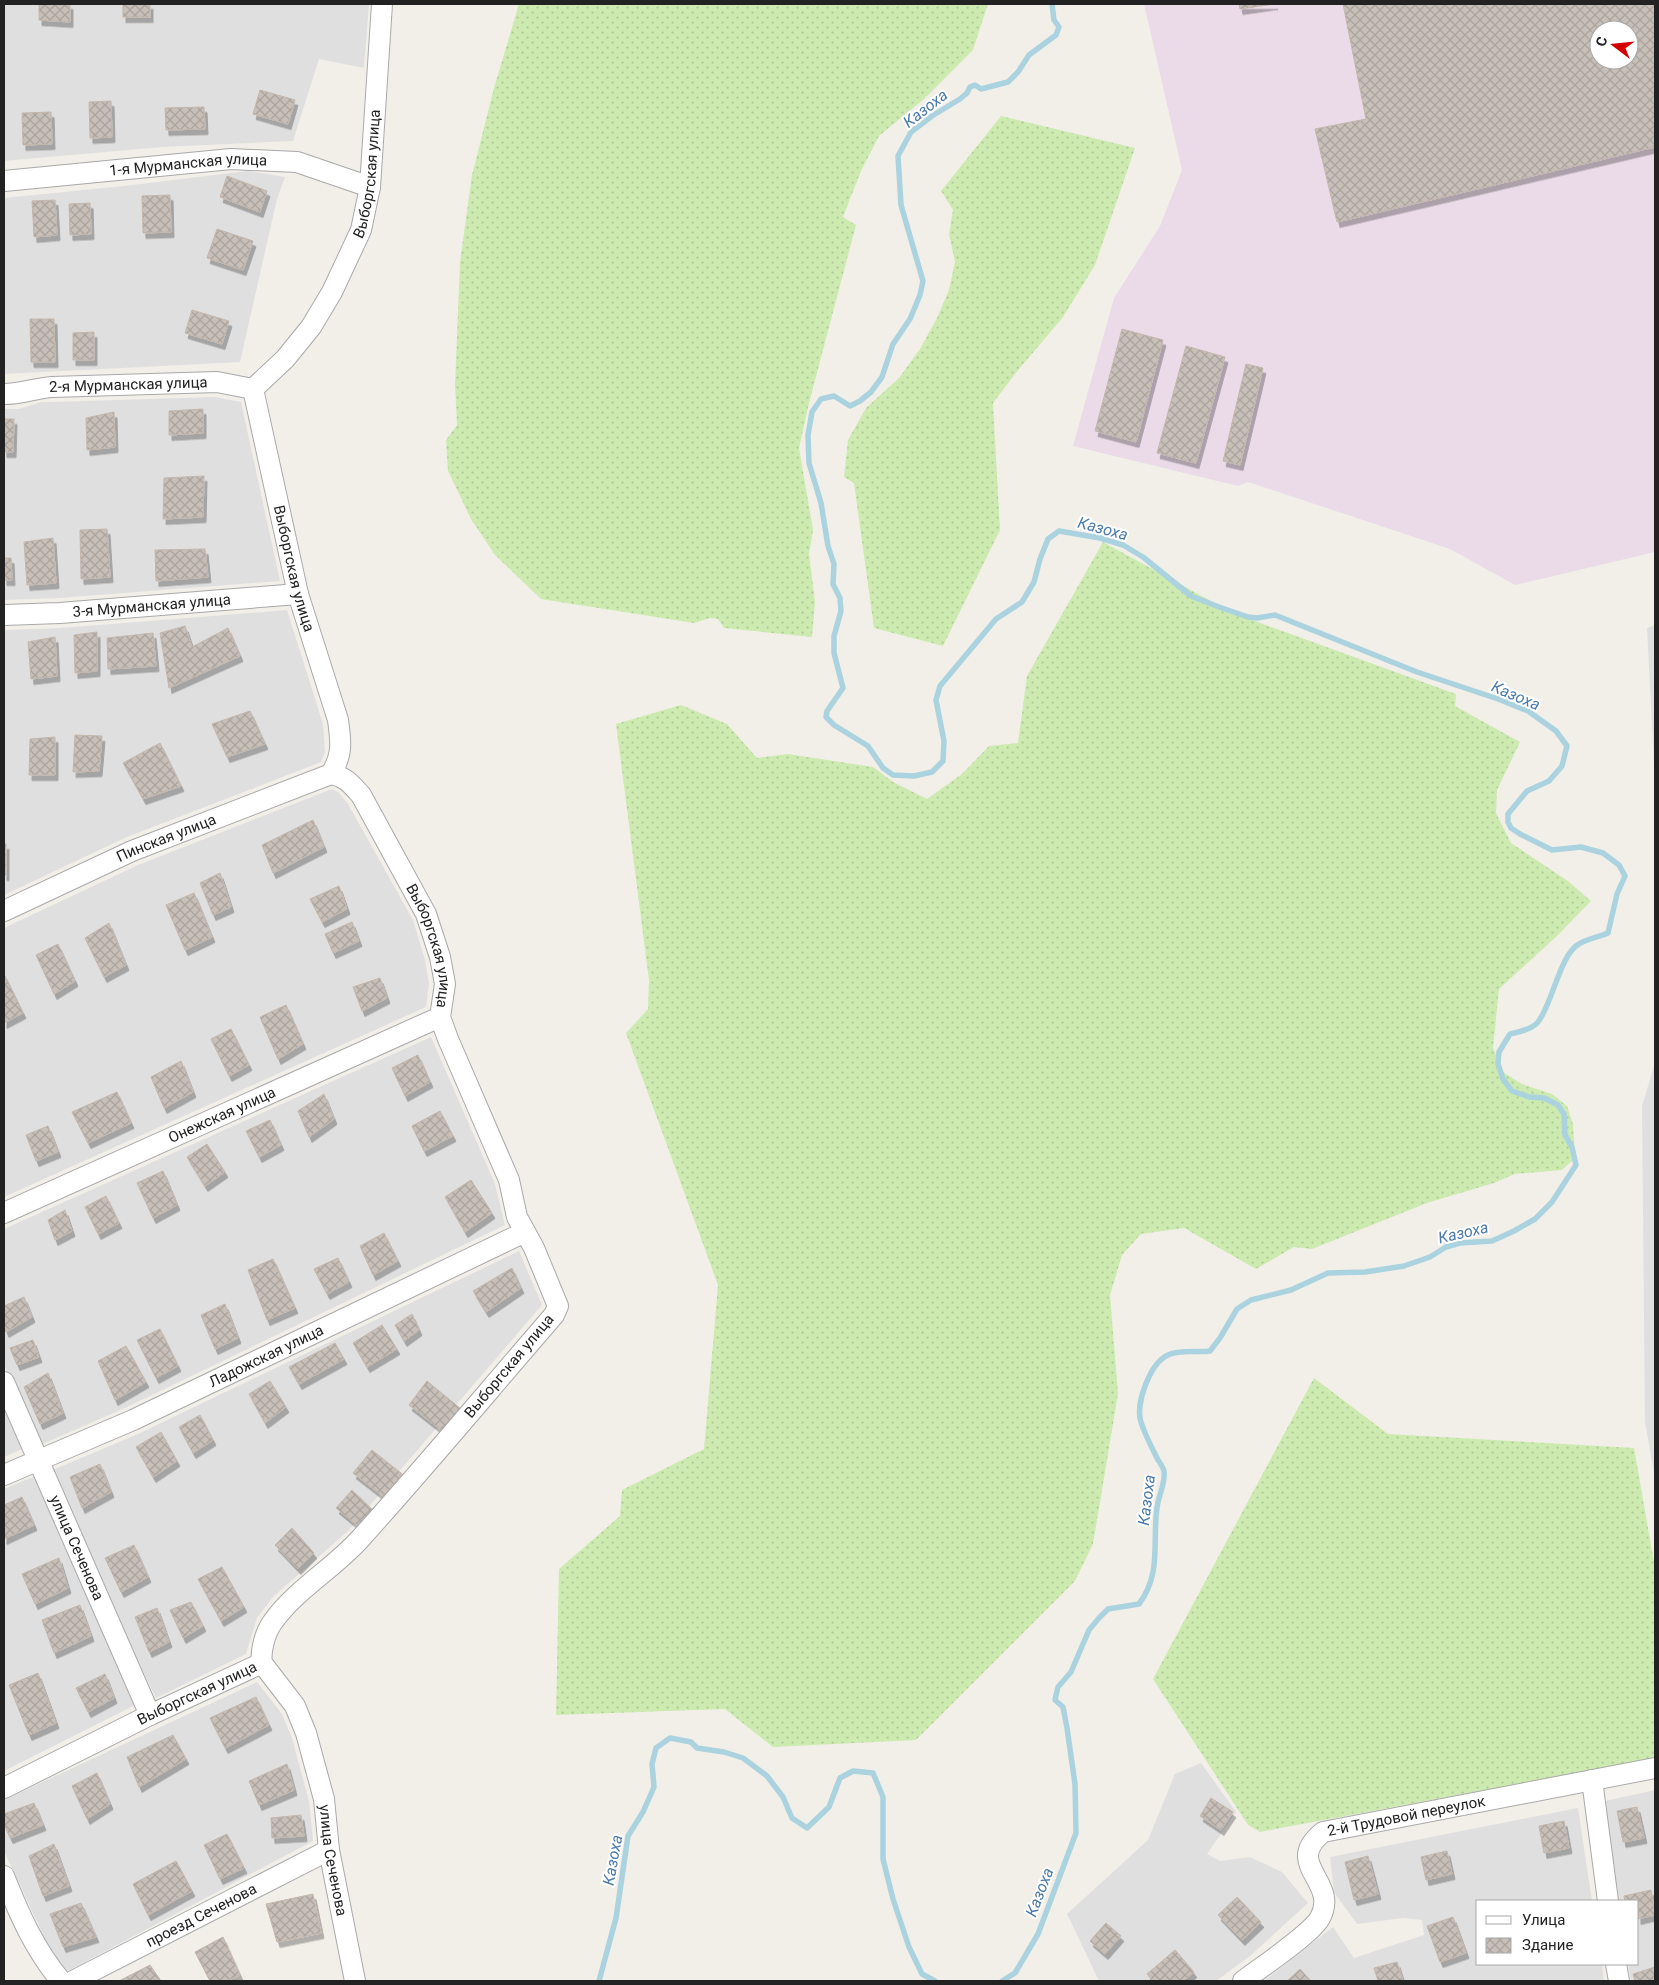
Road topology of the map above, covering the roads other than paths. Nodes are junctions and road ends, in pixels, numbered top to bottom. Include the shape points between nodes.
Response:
1 (382, 4) edge
2 (4, 181) edge
3 (370, 187) junction
4 (253, 390) junction
5 (4, 394) edge
6 (298, 594) junction
7 (4, 615) edge
8 (331, 774) junction
9 (4, 911) edge
10 (440, 1017) junction
11 (4, 1213) edge
12 (525, 1232) junction
13 (4, 1382) edge
14 (38, 1461) junction
15 (4, 1476) edge
16 (262, 1663) junction
17 (150, 1714) junction
18 (1655, 1768) edge
19 (1592, 1780) junction
20 (4, 1788) edge
21 (330, 1850) junction
22 (4, 1876) edge
23 (1608, 1900) edge
24 (1616, 1965) edge
25 (61, 1981) edge
26 (73, 1981) edge
27 (355, 1981) edge
28 (1243, 1981) edge
29 (1619, 1981) edge

1 - 3 street, Выборгская улица
2 - 3 street, 1-я Мурманская улица via 232,159 297,162
3 - 4 street, Выборгская улица via 361,230 332,292 311,327 285,359
4 - 5 street, 2-я Мурманская улица via 217,382 45,387
4 - 6 street, Выборгская улица
6 - 7 street, 3-я Мурманская улица
6 - 8 street, Выборгская улица via 338,720 340,754
8 - 9 street, Пинская улица via 132,851
8 - 10 street, Выборгская улица via 348,780 361,795 426,914 445,984
10 - 11 street, Онежская улица
10 - 12 street, Выборгская улица via 509,1180 517,1217
12 - 14 street, Ладожская улица via 133,1420
12 - 16 street, Выборгская улица via 558,1306 554,1315 358,1541 285,1606 270,1625 261,1655
13 - 14 street, улица Сеченова
14 - 15 street, Ладожская улица
14 - 17 street, улица Сеченова
16 - 17 street, Выборгская улица
16 - 21 street, улица Сеченова via 295,1706 306,1733 324,1798
17 - 20 street, Выборгская улица
18 - 19 street, 2-й Трудовой переулок
19 - 23 street
19 - 28 street, 2-й Трудовой переулок via 1323,1832 1312,1841 1307,1853 1308,1864 1322,1887 1324,1905 1319,1918 1305,1933
21 - 26 street, проезд Сеченова
21 - 27 street, улица Сеченова
22 - 25 street via 24,1926
24 - 29 street

